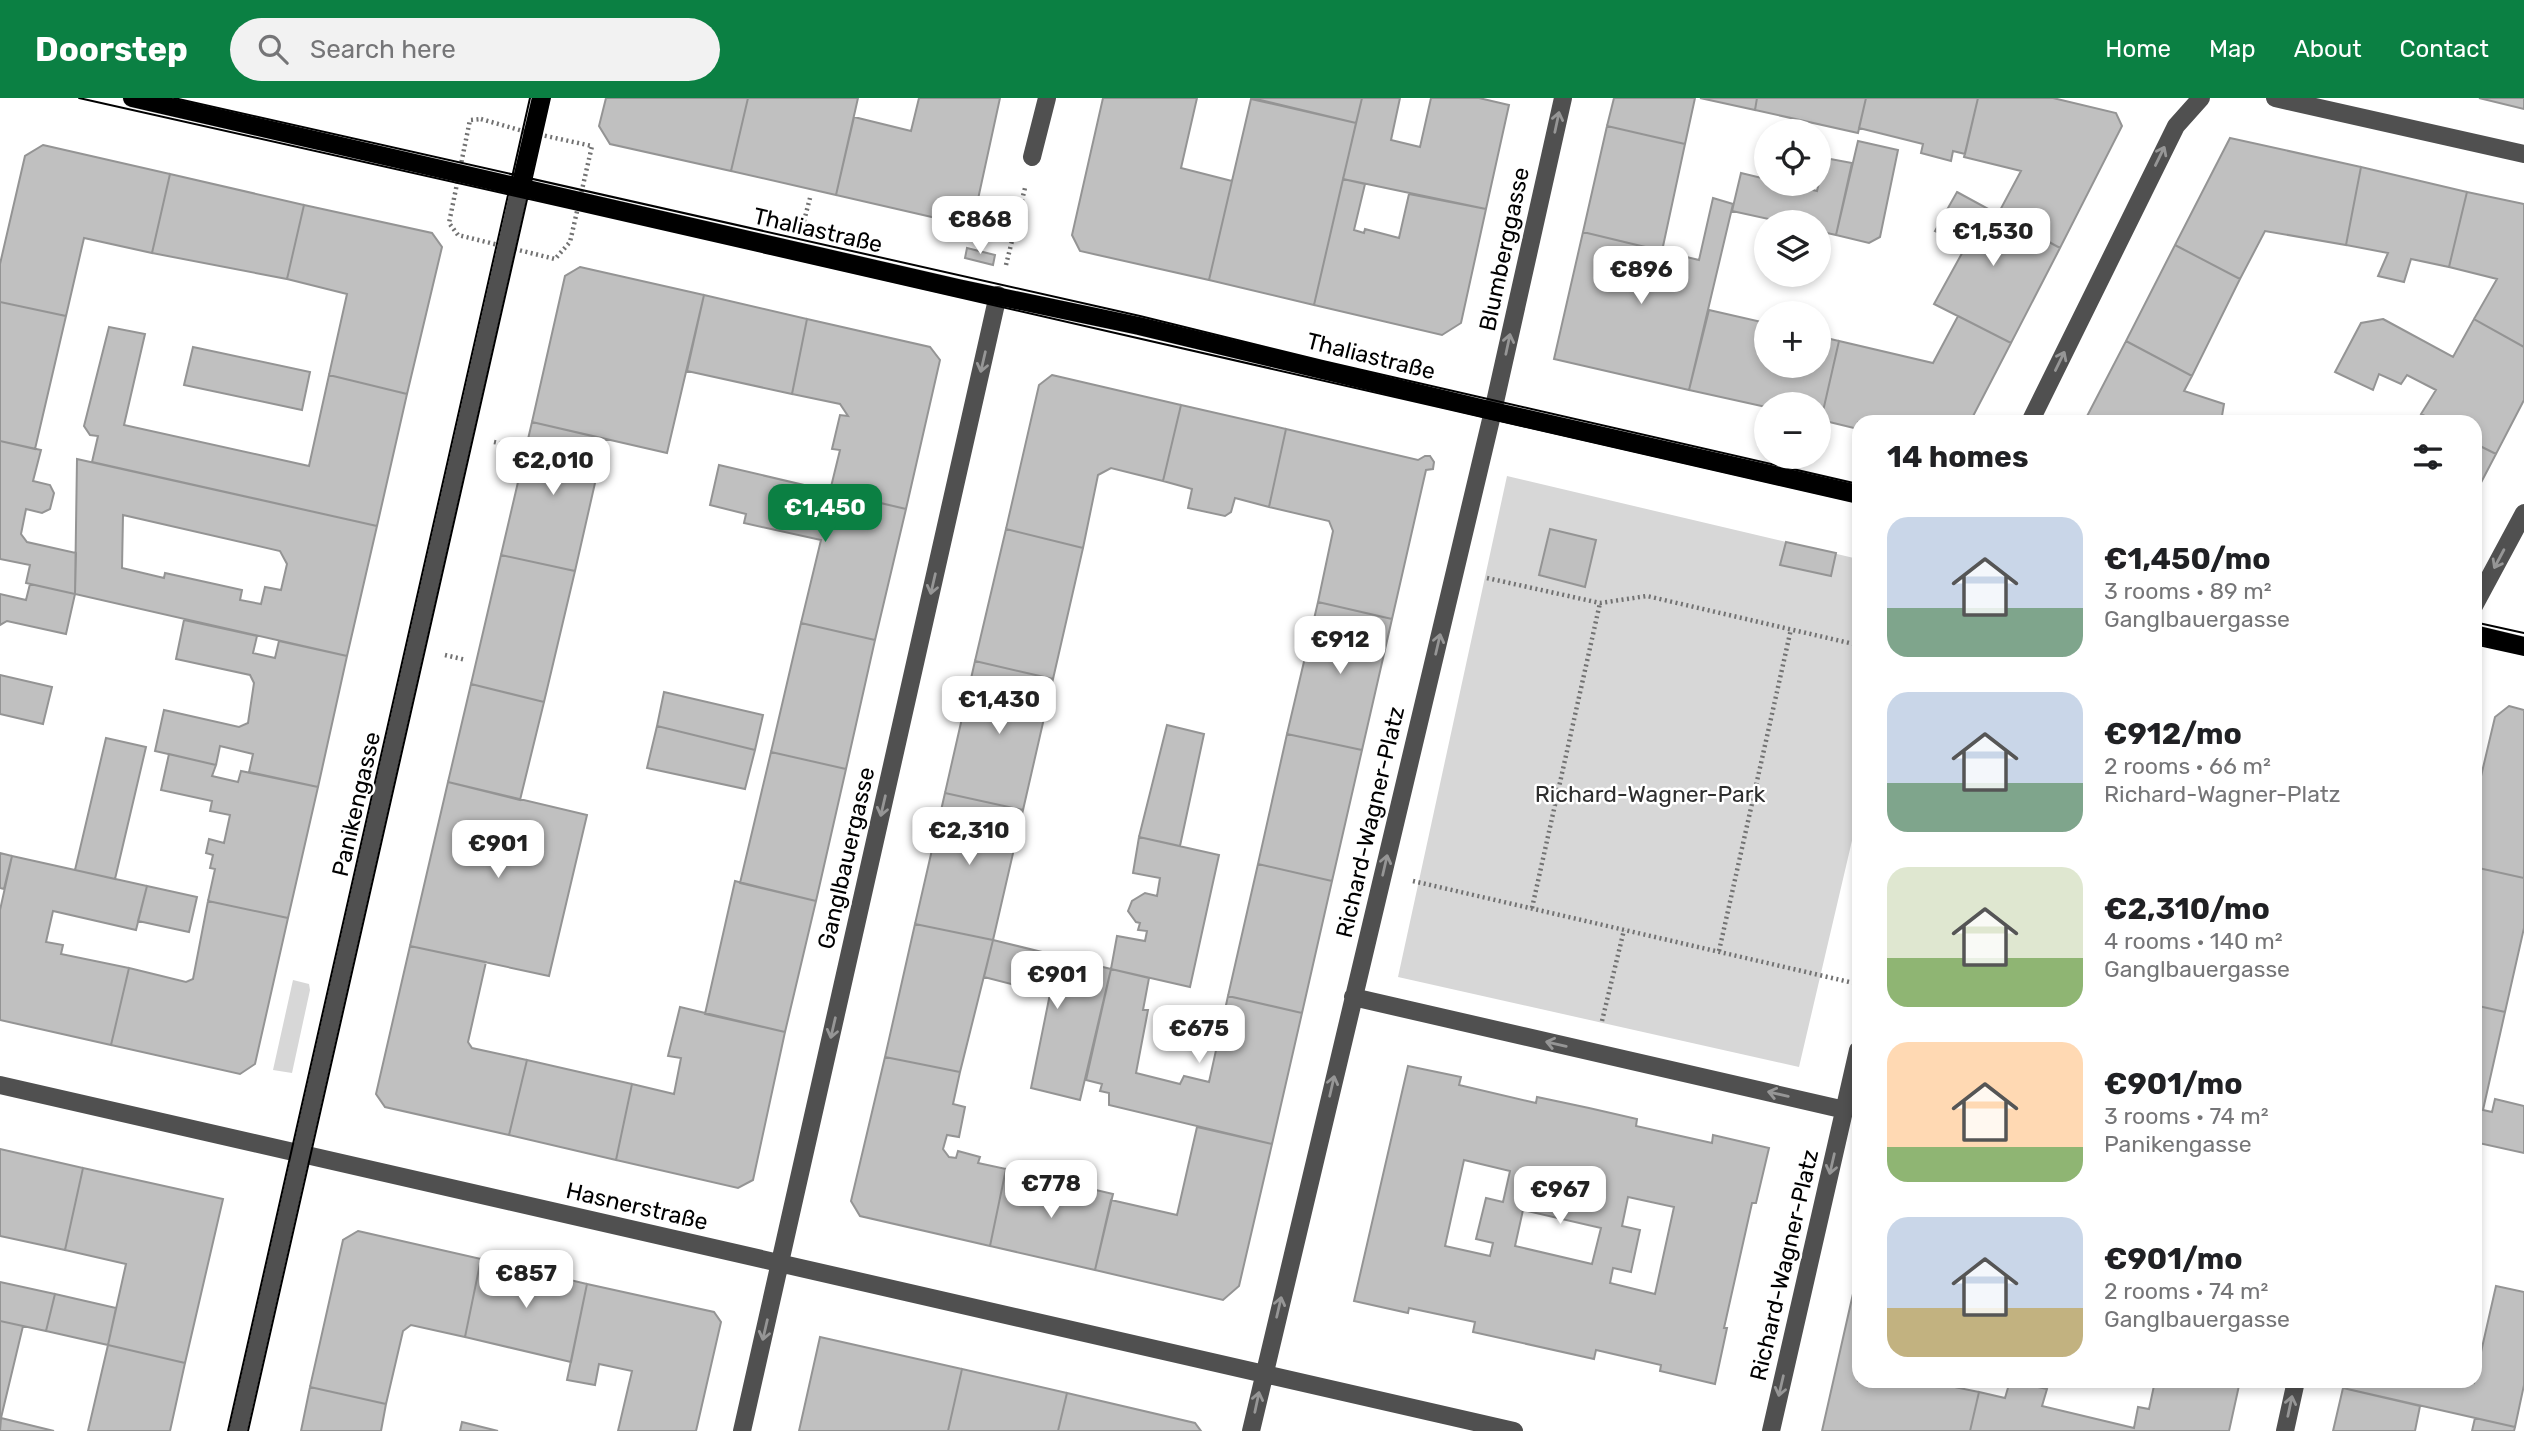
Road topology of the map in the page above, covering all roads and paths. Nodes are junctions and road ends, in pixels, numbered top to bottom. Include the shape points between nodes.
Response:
1 (132, 98) edge
2 (541, 98) edge
3 (1046, 98) edge
4 (1563, 98) edge
5 (2200, 98) edge
6 (2275, 98) edge
7 (2524, 154) edge
8 (1032, 157) joint
9 (520, 187) junction
10 (810, 198) dead end
11 (801, 232) dead end
12 (998, 295) junction
13 (1493, 411) junction
14 (2033, 415) edge
15 (482, 439) dead end
16 (517, 447) dead end
17 (1852, 493) edge
18 (2524, 513) edge
19 (1455, 570) junction
20 (2482, 591) edge
21 (1600, 603) junction
22 (1791, 629) junction
23 (2482, 636) edge
24 (1852, 644) edge
25 (2524, 646) edge
26 (1382, 874) junction
27 (1532, 908) junction
28 (1624, 929) junction
29 (1719, 951) junction
30 (1852, 983) edge
31 (1353, 997) junction
32 (1595, 1053) junction
33 (1852, 1078) edge
34 (0, 1086) edge
35 (1845, 1110) junction
36 (302, 1154) junction
37 (780, 1263) junction
38 (1263, 1374) junction
39 (2294, 1388) edge
40 (238, 1431) edge
41 (742, 1431) edge
42 (1251, 1431) edge
43 (1514, 1431) edge
44 (1770, 1431) edge
45 (2285, 1431) edge

1 - 9 main road, Thaliastraße
2 - 9 main road
3 - 8 street
13 -> 4 street, Blumberggasse
14 -> 5 street via 2176,126
6 - 7 street
8 - 12 path
9 - 12 main road, Thaliastraße
9 - 36 street, Panikengasse
10 - 11 path
12 - 13 main road, Thaliastraße
12 -> 37 street, Ganglbauergasse
13 - 17 main road
13 - 19 street, Richard-Wagner-Platz
15 - 16 path
18 -> 20 street
19 - 21 path
26 -> 19 street, Richard-Wagner-Platz
21 - 22 path via 1647,597
21 - 27 path
22 - 24 path
22 - 29 path
23 - 25 main road
26 - 27 path
26 - 31 street, Richard-Wagner-Platz
27 - 28 path
28 - 29 path
28 - 32 path
29 - 30 path
32 -> 31 street
38 -> 31 street, Richard-Wagner-Platz
35 -> 32 street
33 - 35 street, Richard-Wagner-Platz
34 - 36 street, Hasnerstraße
35 -> 44 street, Richard-Wagner-Platz
36 - 37 street, Hasnerstraße
36 - 40 street, Panikengasse
37 - 38 street, Hasnerstraße
37 -> 41 street, Ganglbauergasse
42 -> 38 street, Richard-Wagner-Platz
38 - 43 street
45 -> 39 street

